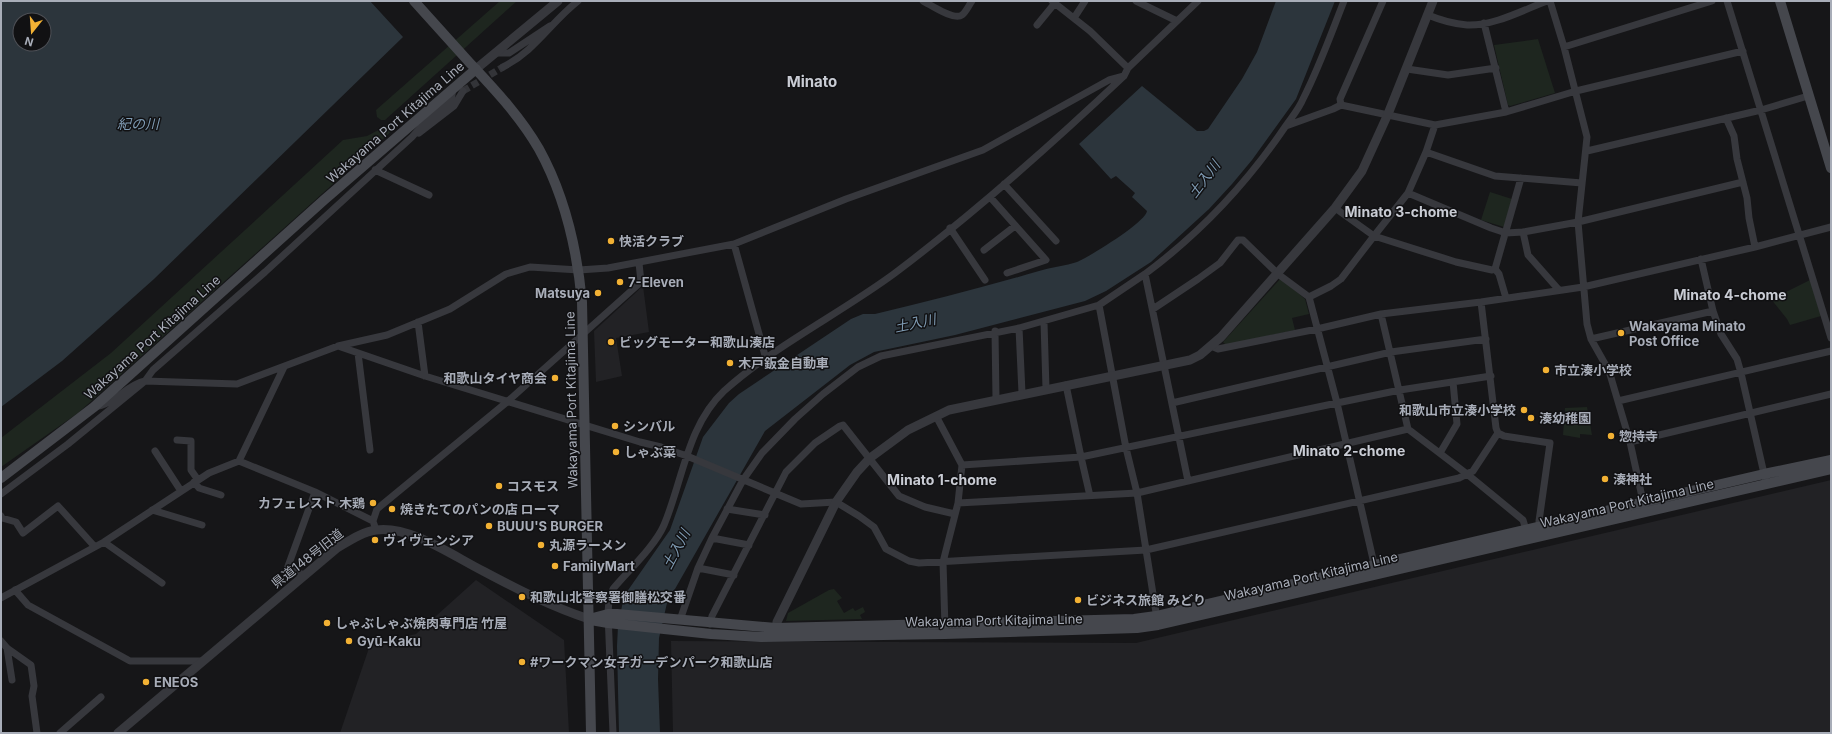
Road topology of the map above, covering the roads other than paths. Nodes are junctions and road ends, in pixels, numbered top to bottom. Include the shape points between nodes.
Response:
1 (414, 1) edge
2 (558, 1) edge
3 (578, 1) edge
4 (923, 1) edge
5 (972, 1) edge
6 (1085, 1) edge
7 (1136, 1) edge
8 (1198, 1) edge
9 (1344, 1) edge
10 (1383, 1) edge
11 (1433, 1) edge
12 (1549, 1) edge
13 (1712, 1) edge
14 (1727, 1) edge
15 (1780, 1) edge
16 (1053, 2) edge
17 (1428, 15) junction
18 (1074, 18) junction
19 (1177, 21) junction
20 (1484, 23) junction
21 (552, 24) junction
22 (1037, 26) dead end
23 (1564, 47) junction
24 (1743, 51) junction
25 (496, 53) junction
26 (503, 67) tunnel mouth
27 (1128, 68) junction
28 (1496, 68) junction
29 (476, 69) junction
30 (1407, 69) junction
31 (1124, 76) junction
32 (458, 90) junction
33 (1576, 91) junction
34 (1808, 96) junction
35 (1340, 105) junction
36 (1761, 110) junction
37 (1506, 112) junction
38 (1388, 114) junction
39 (1726, 118) junction
40 (1435, 125) junction
41 (1285, 126) junction
42 (1587, 151) junction
43 (1426, 152) junction
44 (1831, 168) edge
45 (375, 170) junction
46 (1521, 178) junction
47 (1743, 182) junction
48 (1582, 183) junction
49 (1004, 184) junction
50 (1408, 193) junction
51 (429, 195) dead end
52 (990, 198) junction
53 (1335, 208) junction
54 (1578, 222) junction
55 (1015, 226) junction
56 (1831, 227) edge
57 (950, 228) junction
58 (1523, 232) junction
59 (1506, 233) junction
60 (1374, 236) junction
61 (1800, 236) junction
62 (1056, 241) dead end
63 (734, 244) junction
64 (1755, 247) junction
65 (984, 250) dead end
66 (1701, 259) junction
67 (638, 264) junction
68 (1495, 269) junction
69 (579, 270) junction
70 (1007, 273) dead end
71 (1145, 274) junction
72 (1278, 274) junction
73 (984, 280) dead end
74 (1583, 287) junction
75 (1559, 290) junction
76 (1309, 297) junction
77 (1506, 298) junction
78 (1481, 302) junction
79 (1099, 305) junction
80 (1153, 309) junction
81 (1713, 311) junction
82 (1381, 314) junction
83 (418, 322) junction
84 (1044, 322) junction
85 (1019, 328) junction
86 (1316, 329) junction
87 (995, 332) junction
88 (583, 334) junction
89 (1486, 338) junction
90 (1831, 338) edge
91 (1591, 339) junction
92 (338, 346) junction
93 (1211, 346) junction
94 (1831, 351) edge
95 (1391, 352) junction
96 (358, 353) junction
97 (766, 359) junction
98 (1164, 365) junction
99 (284, 367) junction
100 (1327, 367) junction
101 (1741, 373) junction
102 (425, 376) junction
103 (1112, 376) junction
104 (1491, 376) junction
105 (145, 381) junction
106 (1453, 382) junction
107 (1066, 385) junction
108 (1046, 389) junction
109 (1400, 390) junction
110 (1022, 393) junction
111 (1831, 394) edge
112 (996, 399) junction
113 (1618, 401) junction
114 (507, 402) junction
115 (1172, 403) junction
116 (1337, 403) junction
117 (94, 407) junction
118 (1750, 413) junction
119 (936, 416) junction
120 (585, 426) junction
121 (1408, 429) junction
122 (1498, 434) junction
123 (1179, 437) junction
124 (177, 440) dead end
125 (1630, 442) junction
126 (1346, 444) junction
127 (1126, 448) junction
128 (370, 450) dead end
129 (155, 451) dead end
130 (1440, 453) junction
131 (689, 457) junction
132 (1081, 457) junction
133 (870, 458) junction
134 (1831, 460) edge
135 (239, 461) junction
136 (962, 465) junction
137 (1831, 469) edge
138 (1467, 474) junction
139 (1, 478) edge
140 (1765, 478) junction
141 (741, 479) junction
142 (196, 481) junction
143 (1188, 481) junction
144 (181, 491) junction
145 (315, 492) junction
146 (776, 492) junction
147 (1137, 493) junction
148 (1, 494) edge
149 (221, 495) dead end
150 (1090, 496) junction
151 (1359, 500) junction
152 (836, 502) junction
153 (958, 503) junction
154 (1644, 507) junction
155 (726, 509) junction
156 (152, 510) junction
157 (955, 514) junction
158 (765, 515) junction
159 (1, 516) edge
160 (202, 525) dead end
161 (375, 526) junction
162 (1540, 531) junction
163 (1528, 534) junction
164 (712, 538) junction
165 (104, 542) junction
166 (749, 545) junction
167 (95, 547) junction
168 (1146, 550) junction
169 (943, 562) junction
170 (698, 568) junction
171 (1375, 570) junction
172 (305, 575) junction
173 (734, 575) junction
174 (162, 583) dead end
175 (15, 590) junction
176 (1, 598) edge
177 (589, 619) junction
178 (612, 619) junction
179 (680, 620) junction
180 (1157, 621) junction
181 (668, 624) junction
182 (710, 624) junction
183 (945, 629) junction
184 (776, 633) junction
185 (1, 641) edge
186 (7, 648) junction
187 (203, 661) junction
188 (12, 680) dead end
189 (101, 697) dead end
190 (37, 733) edge
191 (60, 733) edge
192 (118, 733) edge
193 (591, 733) edge
194 (613, 733) edge

1 - 29 main road
2 - 25 street
3 - 21 street
4 - 5 street via 958,16 963,14
6 - 18 street
7 - 19 street
8 - 19 street
9 - 41 street via 1303,100
10 - 35 street via 1340,99
11 - 17 street
12 - 20 street
12 - 23 street
13 - 23 street
14 - 24 street
15 - 34 main road
16 - 18 street
16 - 22 street
17 - 20 street via 1460,24
17 - 30 street
18 - 27 street
19 - 27 street
20 - 28 street
21 - 25 street via 509,53
21 - 26 street via 546,34 518,59
23 - 33 street
24 - 33 street
24 - 36 street
25 - 29 street
27 - 31 street
28 - 30 street via 1448,75
28 - 37 street
29 - 32 main road, Wakayama Port Kitajima Line
29 - 69 main road, Wakayama Port Kitajima Line via 516,114 539,149 570,225
30 - 38 street
31 - 49 street via 1064,133
31 - 63 street via 1109,80 983,150 846,199
32 - 45 street via 451,100
32 - 117 main road, Wakayama Port Kitajima Line via 324,200
33 - 37 street
33 - 42 street via 1587,138
34 - 36 street
34 - 44 main road
35 - 38 street
35 - 41 street
36 - 39 street
36 - 61 street
37 - 40 street
38 - 40 street
38 - 53 street via 1362,171
39 - 42 street
39 - 47 street via 1734,136
40 - 43 street
41 - 71 street via 1232,194 1178,248
42 - 48 street
43 - 46 street via 1495,176
43 - 50 street
45 - 51 street
45 - 105 street via 265,272 153,370
46 - 48 street
46 - 59 street
47 - 54 street
47 - 64 street
48 - 54 street
49 - 52 street
49 - 62 street
50 - 59 street
50 - 60 street
52 - 55 street
52 - 57 street
53 - 60 street
53 - 72 street
54 - 58 street
54 - 74 street
55 - 65 street
55 - 70 street via 1046,260
56 - 61 street
57 - 73 street
57 - 97 street via 895,273
58 - 59 street
58 - 75 street via 1528,255
59 - 68 street
60 - 68 street via 1456,262
60 - 76 street via 1341,279
61 - 64 street
61 - 90 street
63 - 67 street
63 - 97 street
64 - 66 street
66 - 74 street
66 - 81 street
67 - 69 street
67 - 88 street via 641,282
68 - 77 street
69 - 83 street via 530,267 506,274 450,310
69 - 88 main road, Wakayama Port Kitajima Line
71 - 79 street
71 - 80 street
72 - 76 street
72 - 80 street via 1243,240 1238,240 1220,262 1198,280
72 - 93 street
74 - 75 street
74 - 91 street
75 - 77 street
76 - 86 street
77 - 78 street
78 - 82 street
78 - 89 street
79 - 84 street
79 - 103 street
80 - 98 street
81 - 91 street
81 - 101 street via 1721,334 1737,359
82 - 86 street
82 - 95 street
83 - 92 street via 387,335
83 - 102 street
84 - 85 street
84 - 108 street
85 - 87 street
85 - 110 street
86 - 93 street via 1218,349
86 - 100 street
87 - 112 street
87 - 141 street via 881,356 858,367 795,419
88 - 114 street
88 - 120 main road, Wakayama Port Kitajima Line
89 - 95 street
89 - 104 street
91 - 113 street via 1609,371
92 - 96 street
92 - 99 street
93 - 98 street via 1190,360
94 - 101 street
95 - 100 street
95 - 109 street
96 - 102 street
96 - 128 street
97 - 131 street via 725,391 713,404 694,436
98 - 103 street
98 - 115 street
99 - 105 street via 237,384
99 - 135 street
100 - 115 street
100 - 116 street
101 - 113 street
101 - 118 street
102 - 114 street
103 - 107 street
103 - 127 street
104 - 106 street
104 - 122 street
105 - 117 street via 136,383 104,406
105 - 148 street via 68,444
106 - 109 street
106 - 130 street via 1457,424
107 - 108 street
107 - 132 street
108 - 110 street
109 - 116 street
109 - 121 street
110 - 112 street
111 - 118 street
112 - 119 street via 949,410
113 - 125 street
114 - 120 street
114 - 161 street via 377,509
115 - 123 street
116 - 123 street
116 - 126 street
117 - 139 main road, Wakayama Port Kitajima Line
118 - 125 street
118 - 140 street
119 - 133 street via 908,430
119 - 136 street
120 - 131 street
120 - 177 main road, Wakayama Port Kitajima Line
121 - 126 street
121 - 130 street
122 - 138 street via 1473,471
122 - 162 street via 1550,443
123 - 127 street
123 - 143 street
124 - 142 street via 191,441 191,470
125 - 154 street
126 - 143 street
126 - 151 street
127 - 132 street
127 - 147 street
129 - 144 street
130 - 138 street
131 - 141 street
131 - 178 street via 661,531 613,589 610,599
132 - 136 street
132 - 150 street
133 - 146 street via 842,425 815,443 797,460 786,472
133 - 152 street
133 - 157 street via 899,496 925,507
134 - 140 main road, Wakayama Port Kitajima Line
135 - 142 street
135 - 145 street
136 - 153 street
137 - 140 main road, Wakayama Port Kitajima Line
138 - 151 street via 1459,478
138 - 163 street via 1522,520
140 - 154 main road, Wakayama Port Kitajima Line
141 - 146 street
141 - 155 street
142 - 144 street
142 - 149 street via 199,488
143 - 147 street
144 - 156 street
145 - 161 street
145 - 172 street via 288,569
146 - 152 street via 801,504
146 - 158 street
147 - 150 street
147 - 168 street
150 - 153 street
151 - 168 street
151 - 171 street
152 - 169 street via 874,527 886,549 909,561
152 - 184 street via 777,622
153 - 157 street
154 - 162 main road, Wakayama Port Kitajima Line
155 - 158 street
155 - 164 street
156 - 160 street
156 - 165 street
157 - 169 street
158 - 166 street
159 - 167 street via 16,522 23,533 58,506
161 - 172 street, 県道148号旧道 via 337,548
161 - 177 street, 県道148号旧道 via 412,535 572,614
162 - 163 main road, Wakayama Port Kitajima Line
163 - 171 main road, Wakayama Port Kitajima Line
164 - 166 street
164 - 170 street
165 - 167 street
165 - 174 street
166 - 173 street
167 - 175 street
168 - 169 street
168 - 180 street
169 - 183 street
170 - 173 street
170 - 179 street
171 - 180 main road, Wakayama Port Kitajima Line
172 - 187 street, 県道148号旧道
173 - 182 street
175 - 176 street
175 - 187 street via 28,605 130,661
177 - 178 main road
177 - 193 main road, Wakayama Port Kitajima Line
178 - 181 main road
178 - 194 street
179 - 181 main road, Wakayama Port Kitajima Line
179 - 182 main road, Wakayama Port Kitajima Line
180 - 183 main road, Wakayama Port Kitajima Line
181 - 184 main road, Wakayama Port Kitajima Line via 721,635
182 - 184 main road, Wakayama Port Kitajima Line
183 - 184 main road, Wakayama Port Kitajima Line
185 - 186 street
186 - 188 street
186 - 190 street via 31,665
187 - 192 street, 県道148号旧道
189 - 191 street

